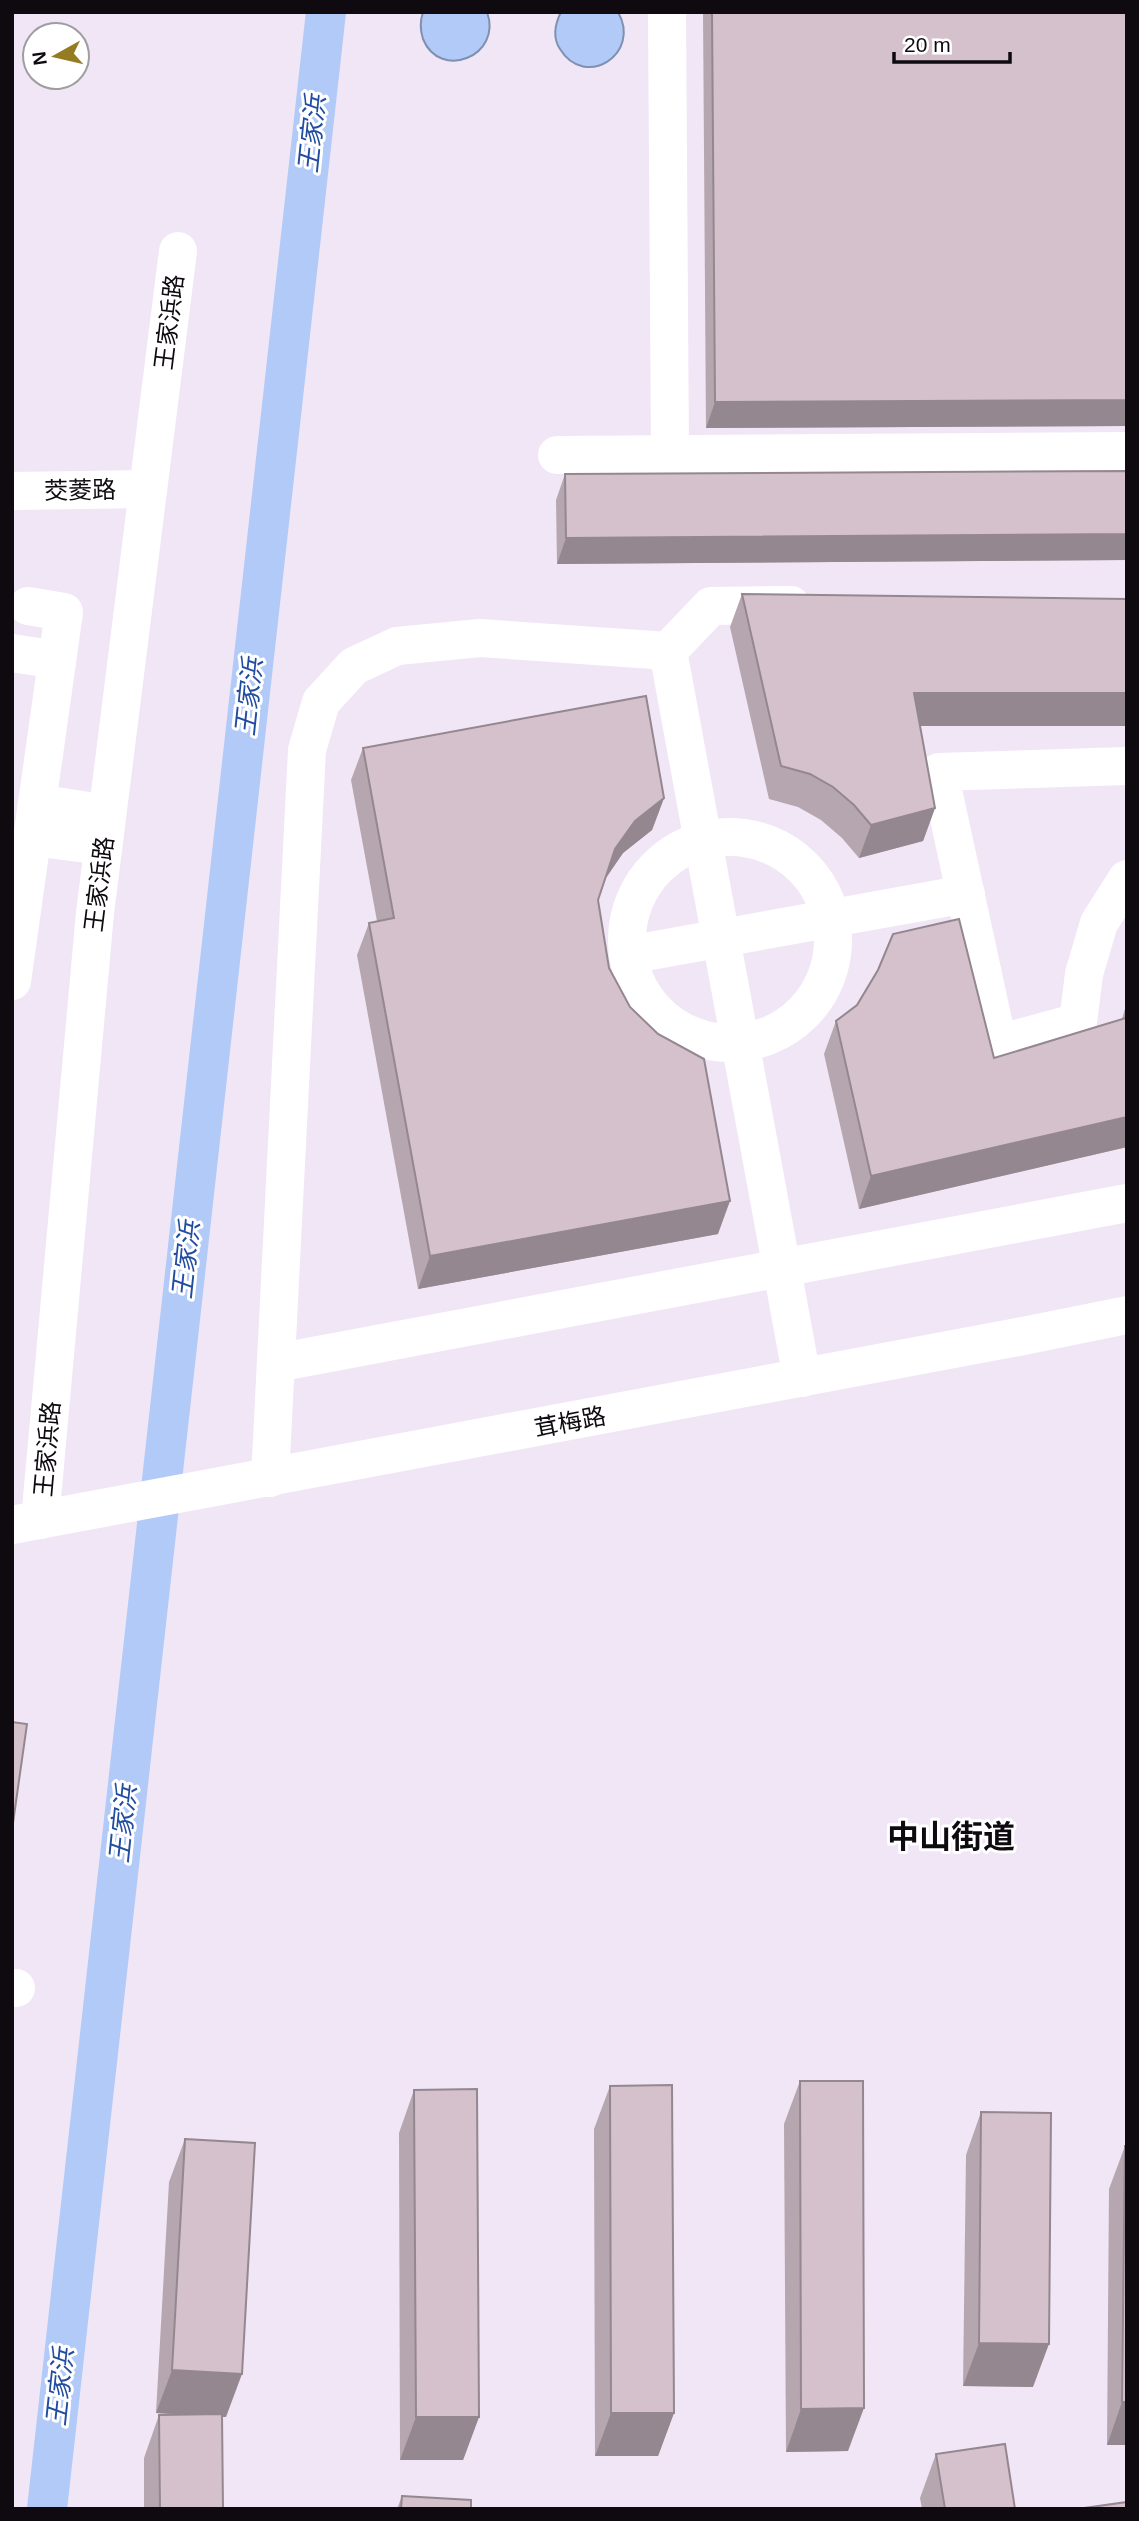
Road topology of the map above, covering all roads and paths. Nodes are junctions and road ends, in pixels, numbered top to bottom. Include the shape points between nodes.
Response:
1 (667, 12) edge
2 (178, 251) dead end
3 (1127, 451) edge
4 (557, 454) dead end
5 (670, 454) junction
6 (148, 489) junction
7 (12, 491) edge
8 (822, 605) edge
9 (28, 606) dead end
10 (668, 650) junction
11 (12, 653) edge
12 (57, 660) junction
13 (1127, 766) edge
14 (35, 820) junction
15 (105, 830) junction
16 (703, 839) junction
17 (1127, 878) edge
18 (966, 894) junction
19 (831, 918) junction
20 (721, 938) junction
21 (628, 955) junction
22 (12, 981) edge
23 (740, 1044) junction
24 (1127, 1203) edge
25 (782, 1268) junction
26 (1127, 1315) edge
27 (276, 1363) junction
28 (802, 1378) junction
29 (257, 1480) junction
30 (26, 1522) edge

1 - 5 street
2 - 6 street, 王家浜路
3 - 5 street
4 - 5 street
6 - 7 street, 茭菱路
6 - 15 street, 王家浜路
8 - 10 street via 710,606
9 - 12 street via 64,612
10 - 16 street
10 - 27 street via 480,638 397,646 354,666 321,702 307,750
11 - 12 street
12 - 14 street
13 - 18 street via 939,772
14 - 15 street
14 - 22 street
15 - 30 street, 王家浜路
16 - 19 street via 736,836 769,844 797,861 819,887
16 - 20 street
16 - 21 street via 675,851 646,879 627,925
17 - 18 street via 1099,923 1084,974 1078,1022 998,1044
18 - 19 street
19 - 20 street
19 - 23 street via 832,953 823,986 802,1014 774,1034
20 - 21 street
20 - 23 street
21 - 23 street via 637,986 655,1012 680,1031 709,1042
23 - 25 street
24 - 25 street
25 - 27 street
25 - 28 street
26 - 28 street, 茸梅路
27 - 29 street
28 - 29 street, 茸梅路
29 - 30 street, 茸梅路

